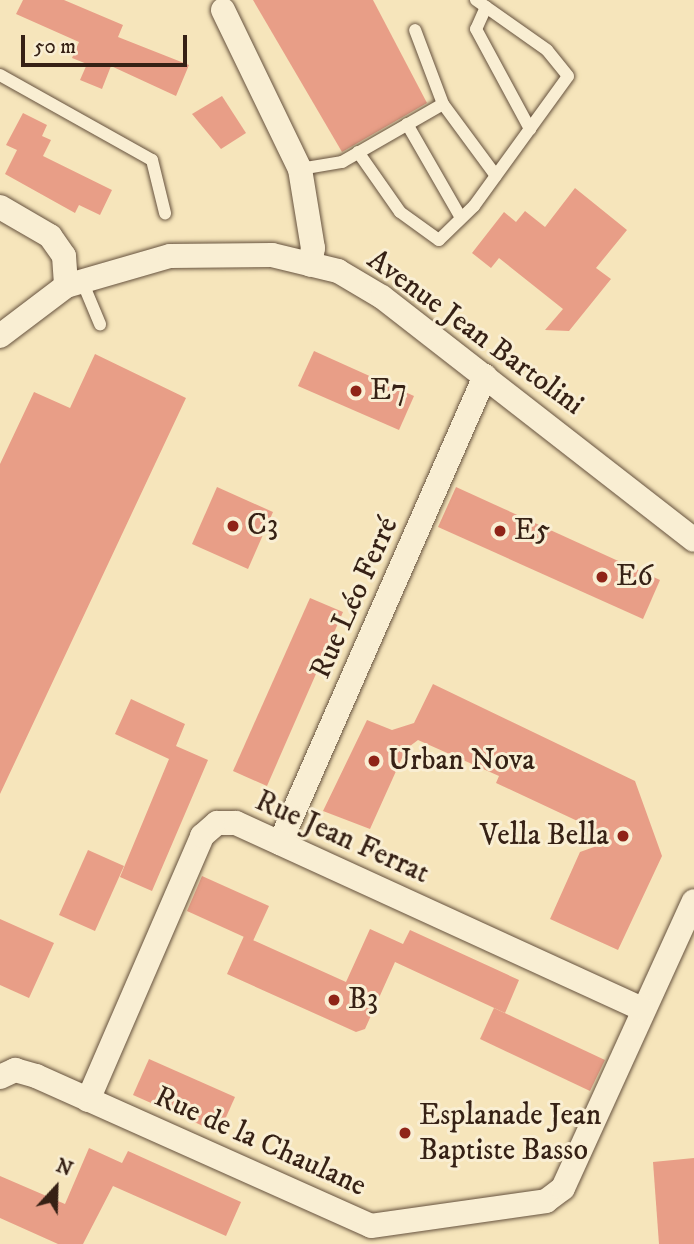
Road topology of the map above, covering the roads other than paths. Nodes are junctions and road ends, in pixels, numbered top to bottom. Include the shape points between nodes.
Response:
1 (481, 4) edge
2 (223, 10) dead end
3 (415, 30) dead end
4 (0, 75) edge
5 (443, 104) junction
6 (407, 124) junction
7 (530, 129) junction
8 (358, 152) junction
9 (300, 169) junction
10 (496, 176) junction
11 (0, 207) edge
12 (165, 213) dead end
13 (461, 218) junction
14 (310, 265) junction
15 (74, 284) junction
16 (100, 324) dead end
17 (0, 336) edge
18 (485, 376) junction
19 (694, 540) edge
20 (280, 843) junction
21 (694, 901) edge
22 (643, 1009) junction
23 (0, 1077) edge
24 (88, 1100) junction

1 - 7 lane via 476,29
1 - 7 lane via 547,50 568,76
2 - 9 street
3 - 5 lane
4 - 12 lane via 152,160
5 - 6 lane
5 - 10 lane
6 - 8 lane
6 - 13 lane
7 - 10 lane
8 - 9 lane
8 - 13 lane via 400,212 439,240
9 - 14 street via 313,248
10 - 13 lane
11 - 15 street via 50,236 64,256
14 - 15 street, Avenue Jean Bartolini via 216,253 129,264
14 - 18 street, Avenue Jean Bartolini via 338,271 382,298
15 - 16 lane
15 - 17 street, Avenue Jean Bartolini
18 - 19 street, Avenue Jean Bartolini
18 - 20 street, Rue Léo Ferré
20 - 22 street, Rue Jean Ferrat
20 - 24 street, Rue Jean Ferrat via 236,823 217,823 202,835
21 - 22 street, Rue de la Chaulane
22 - 24 street, Rue de la Chaulane via 563,1188 546,1200 371,1226
23 - 24 street, Rue de la Chaulane via 15,1070

